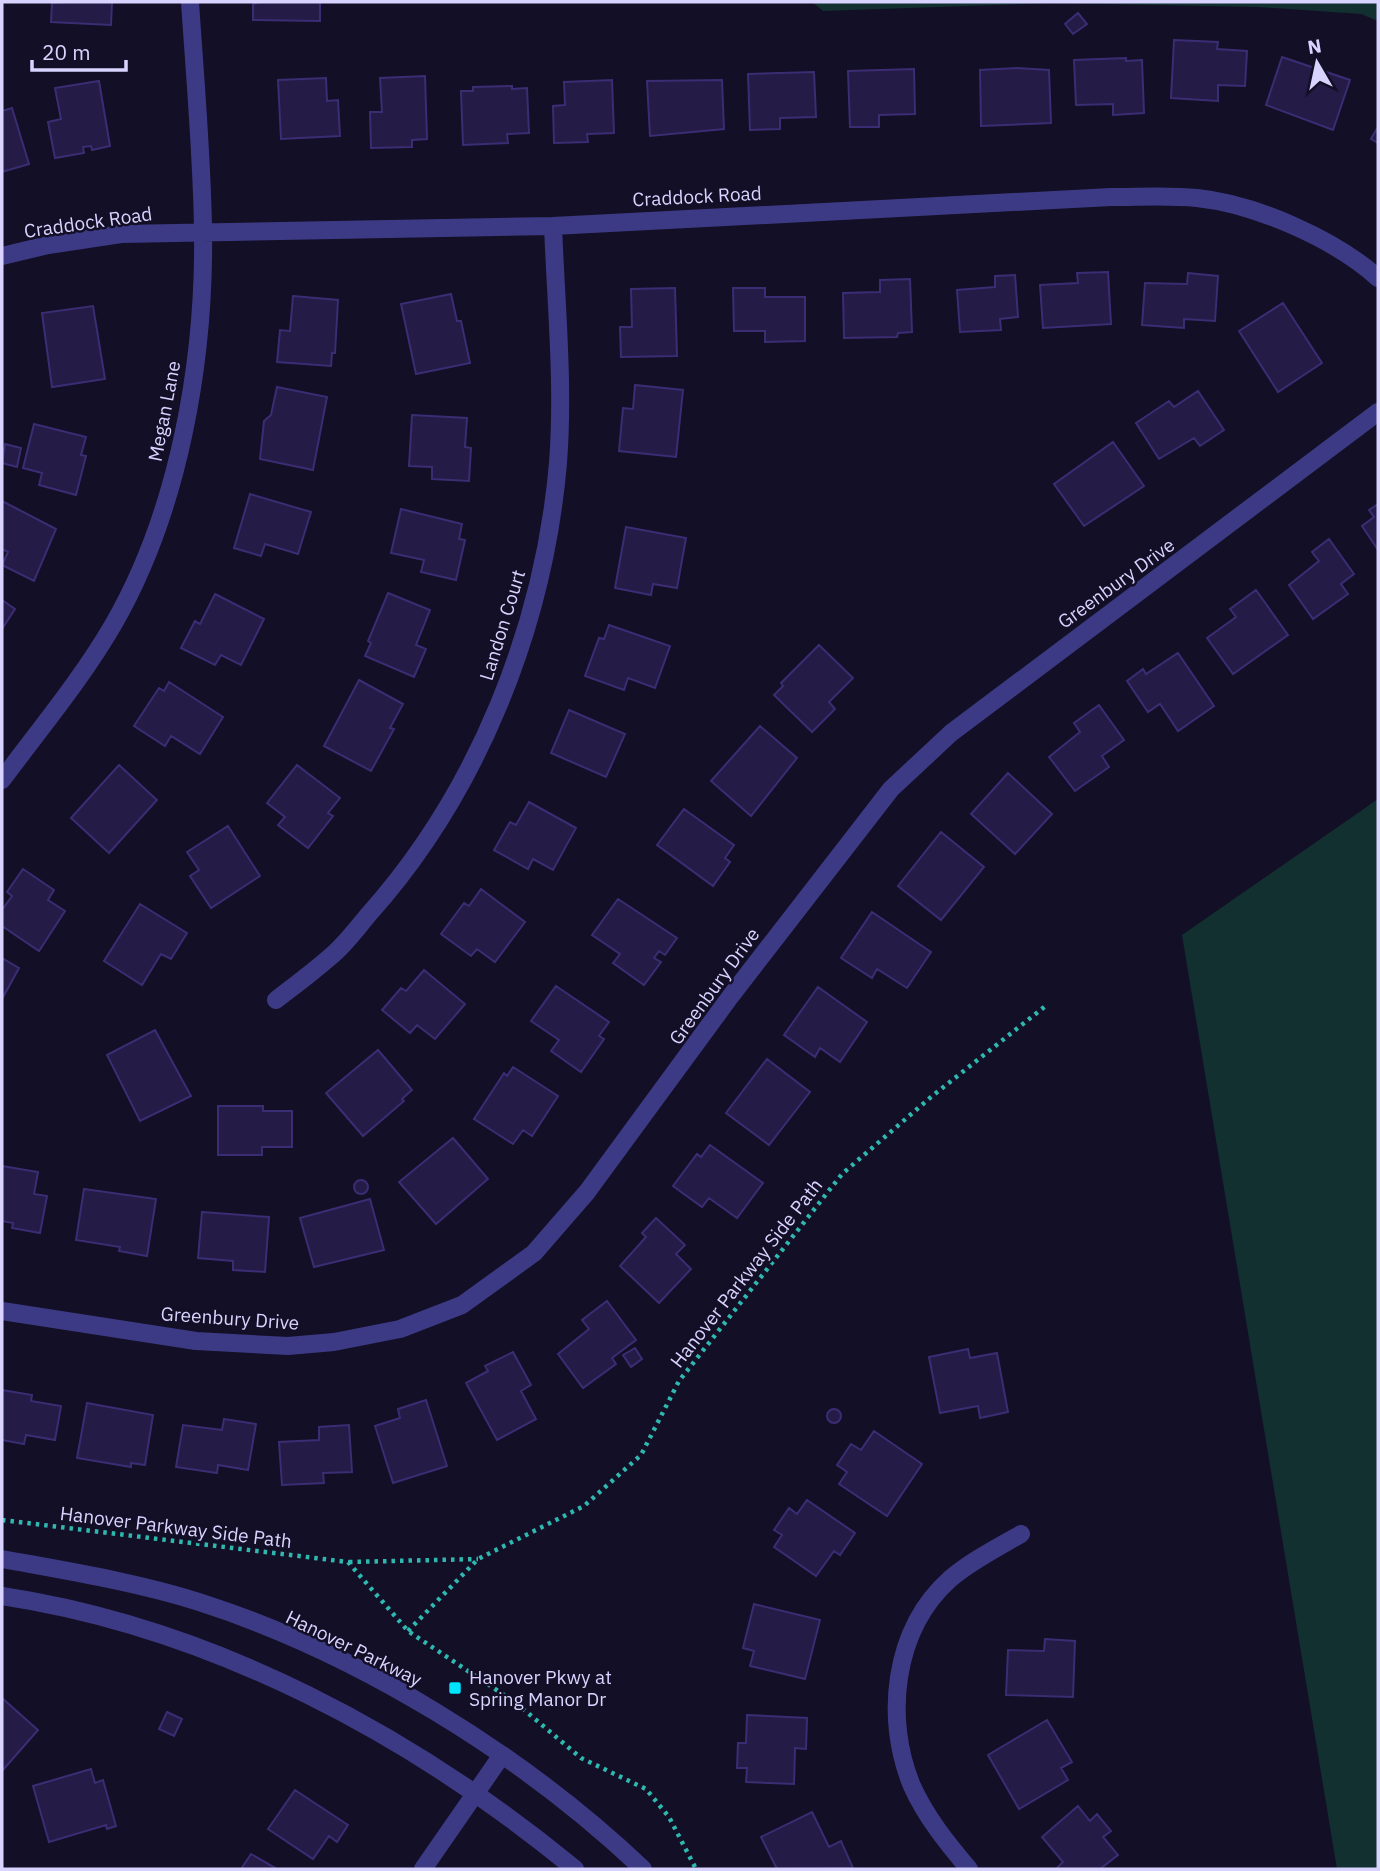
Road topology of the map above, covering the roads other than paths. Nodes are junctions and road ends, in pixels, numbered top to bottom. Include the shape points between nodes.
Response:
1 (190, 2) edge
2 (553, 226) junction
3 (203, 233) junction
4 (2, 256) edge
5 (1378, 278) edge
6 (1378, 412) edge
7 (2, 780) edge
8 (276, 1000) dead end
9 (2, 1311) edge
10 (1021, 1534) dead end
11 (2, 1559) edge
12 (2, 1596) edge
13 (502, 1755) junction
14 (474, 1792) junction
15 (423, 1869) edge
16 (575, 1869) edge
17 (643, 1869) edge
18 (969, 1869) edge

1 - 3 street, Megan Lane
2 - 3 street, Craddock Road
2 - 5 street, Craddock Road via 1083,198 1198,198 1245,208 1307,233
2 - 8 street, Landon Court via 558,463 550,527 518,656 489,726 426,844 332,956
3 - 4 street, Craddock Road via 121,234
3 - 7 street, Megan Lane via 197,346 168,498 113,624
6 - 9 street, Greenbury Drive via 951,733 891,789 587,1192 534,1253 462,1305 400,1329 288,1346 196,1341
10 - 18 street via 948,1580 910,1636 897,1684 906,1771 927,1815
11 - 13 street, Hanover Parkway via 199,1602 321,1651 429,1707
12 - 14 street via 68,1606 146,1629 281,1682
13 - 14 street
13 - 17 street, Hanover Parkway via 601,1829
14 - 15 street
14 - 16 street

